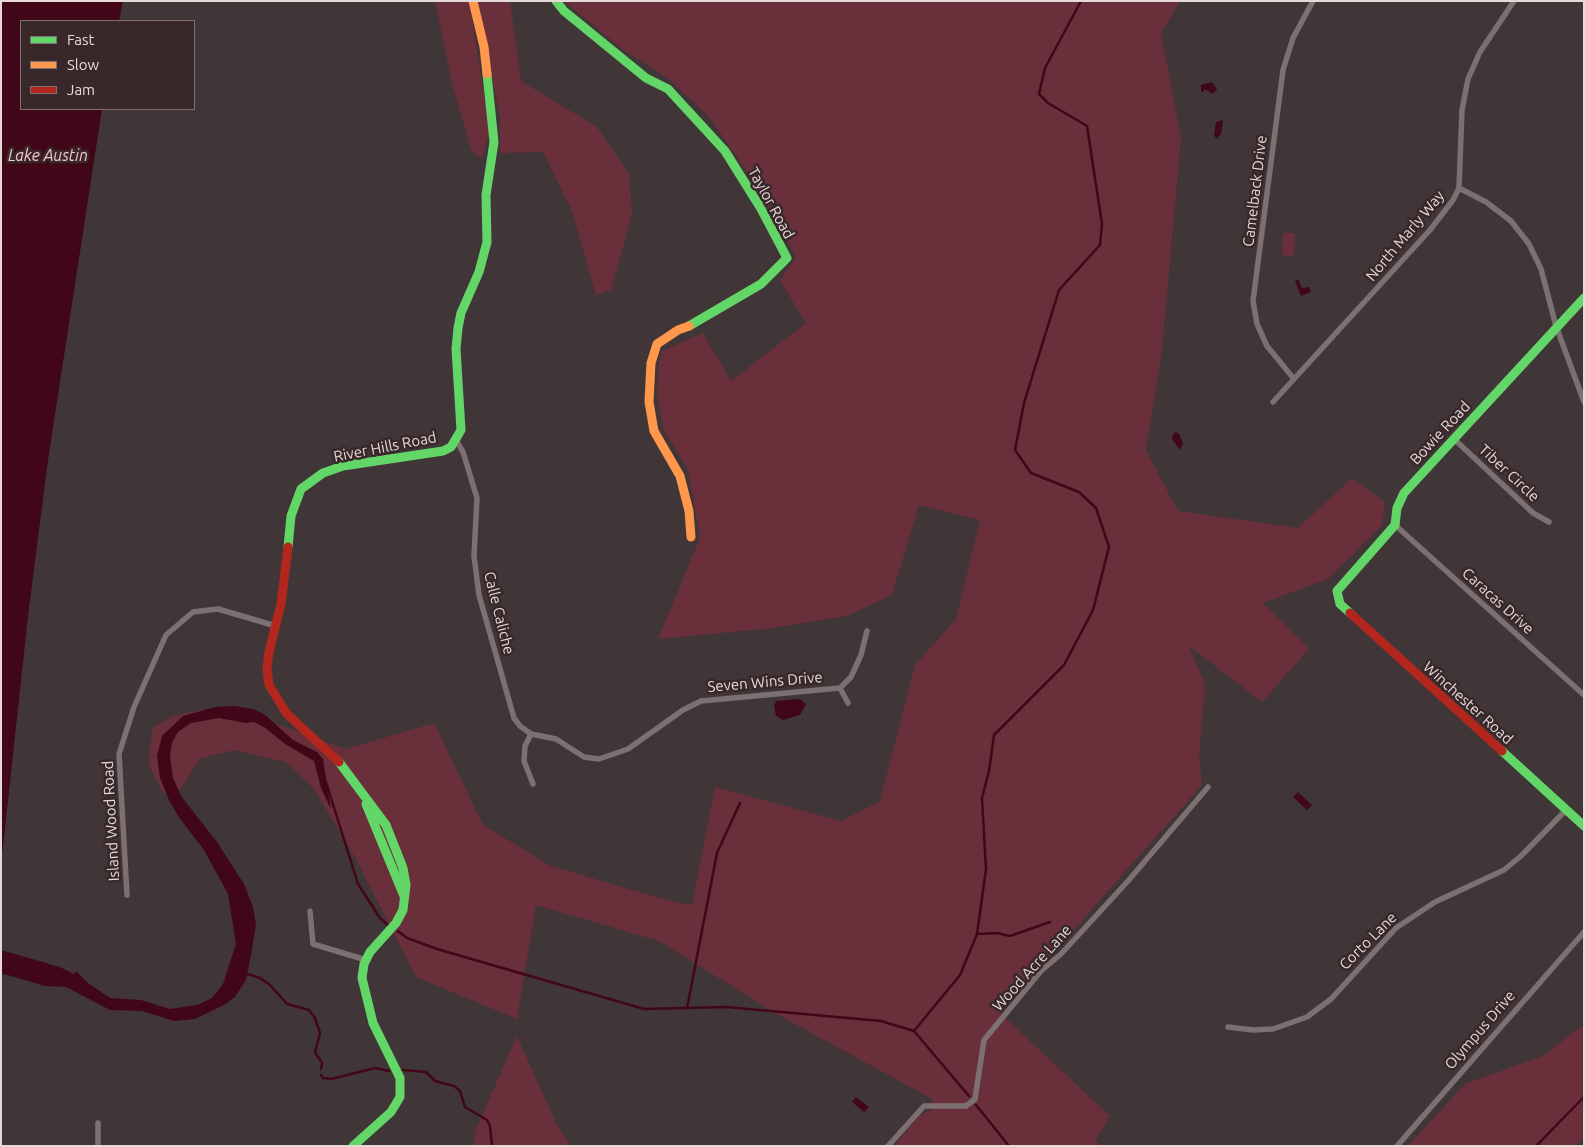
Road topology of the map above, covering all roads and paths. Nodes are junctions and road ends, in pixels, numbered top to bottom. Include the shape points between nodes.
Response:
1 (473, 1) edge
2 (556, 1) edge
3 (1313, 1) edge
4 (1514, 1) edge
5 (1459, 188) junction
6 (1584, 298) edge
7 (1556, 326) junction
8 (1294, 378) junction
9 (1273, 402) dead end
10 (1584, 402) edge
11 (1454, 439) junction
12 (456, 440) junction
13 (1549, 522) dead end
14 (1395, 525) junction
15 (691, 537) dead end
16 (1337, 598) joint
17 (276, 626) junction
18 (867, 631) dead end
19 (840, 688) junction
20 (1584, 695) edge
21 (848, 703) dead end
22 (531, 734) junction
23 (533, 784) dead end
24 (1208, 787) dead end
25 (1566, 810) junction
26 (1584, 826) edge
27 (128, 895) dead end
28 (310, 911) dead end
29 (1584, 932) edge
30 (366, 960) junction
31 (1228, 1027) dead end
32 (98, 1123) dead end
33 (98, 1146) edge
34 (353, 1146) edge
35 (888, 1146) edge
36 (1397, 1146) edge

1 - 12 street, River Hills Road via 484,47 494,142 486,195 487,242 458,328 457,366 462,423
2 - 15 street, Taylor Road via 646,78 668,88 726,151 787,258 761,284 657,344 651,363 649,402 654,431 680,476 689,511
3 - 8 street, Camelback Drive via 1293,38 1283,70 1253,301 1257,324 1267,346
4 - 5 street, North Marly Way via 1480,52 1468,79 1462,110
5 - 7 street via 1486,202 1511,221 1529,244 1541,270
5 - 8 street, North Marly Way via 1430,230
6 - 7 street, Bowie Road
7 - 10 street
7 - 11 street, Bowie Road
8 - 9 street, North Marly Way
11 - 13 street, Tiber Circle via 1533,513
11 - 14 street, Bowie Road via 1404,493 1397,508
12 - 17 street, River Hills Road via 451,447 434,453 343,466 323,473 301,489 291,516
12 - 22 street, Calle Caliche via 477,498 474,556 478,595 514,718
14 - 16 street, Bowie Road via 1337,591
14 - 20 street, Caracas Drive
16 - 25 street, Winchester Road via 1352,616
17 - 27 street, Island Wood Road via 218,609 193,612 166,635 134,707 119,754
17 - 30 street, River Hills Road via 269,652 269,685 287,714 337,760 360,790 405,898 396,923
18 - 19 street, Seven Wins Drive via 851,678
19 - 21 street
19 - 22 street, Seven Wins Drive via 701,701 628,749 599,759 575,753 556,739
22 - 23 street via 525,746 524,761
24 - 35 street, Wood Acre Lane via 984,1040 975,1099 966,1106 924,1106
25 - 26 street, Winchester Road
25 - 31 street, Corto Lane via 1504,870 1435,902 1396,928 1330,999 1307,1017 1273,1029
28 - 30 street via 313,944
29 - 36 street, Olympus Drive
30 - 34 street, River Hills Road via 362,978 368,1009 400,1078 401,1087 396,1106
32 - 33 street

